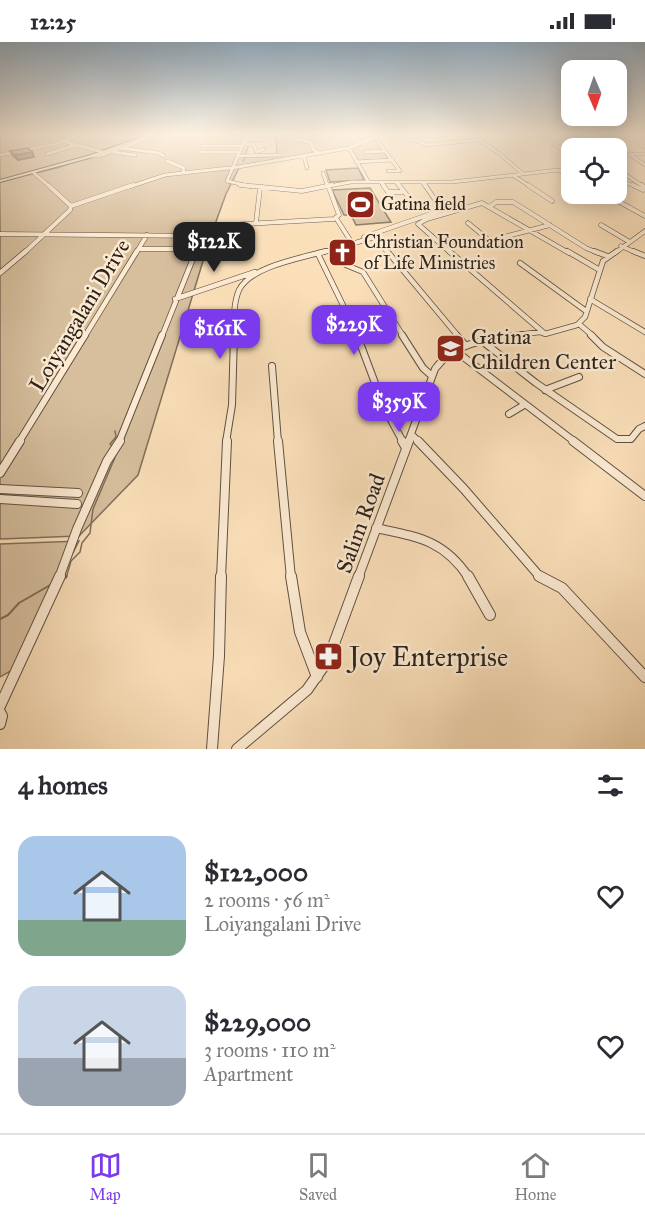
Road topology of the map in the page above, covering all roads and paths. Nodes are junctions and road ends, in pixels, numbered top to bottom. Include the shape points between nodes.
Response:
1 (51, 168) edge
2 (184, 168) edge
3 (233, 168) junction
4 (360, 168) edge
5 (399, 168) edge
6 (516, 168) edge
7 (240, 171) dead end
8 (388, 171) dead end
9 (561, 171) edge
10 (183, 172) junction
11 (34, 173) junction
12 (323, 173) dead end
13 (523, 174) junction
14 (514, 176) junction
15 (627, 176) edge
16 (0, 181) edge
17 (368, 181) junction
18 (381, 182) junction
19 (396, 182) junction
20 (627, 182) edge
21 (423, 183) junction
22 (327, 185) junction
23 (260, 188) junction
24 (644, 189) edge
25 (403, 192) junction
26 (552, 201) dead end
27 (623, 204) edge
28 (71, 206) junction
29 (386, 207) dead end
30 (489, 207) junction
31 (645, 216) edge
32 (336, 218) junction
33 (256, 223) junction
34 (468, 223) dead end
35 (550, 225) junction
36 (601, 225) dead end
37 (530, 231) junction
38 (645, 232) edge
39 (48, 233) junction
40 (0, 234) edge
41 (202, 235) junction
42 (147, 236) junction
43 (489, 241) junction
44 (350, 243) junction
45 (477, 244) dead end
46 (625, 244) junction
47 (439, 247) dead end
48 (139, 249) junction
49 (185, 249) dead end
50 (333, 249) junction
51 (318, 254) junction
52 (607, 256) junction
53 (645, 256) edge
54 (520, 264) dead end
55 (598, 269) junction
56 (261, 270) junction
57 (0, 273) edge
58 (175, 298) junction
59 (590, 299) junction
60 (586, 311) junction
61 (579, 324) junction
62 (645, 332) edge
63 (542, 333) junction
64 (482, 341) junction
65 (465, 345) junction
66 (453, 349) junction
67 (272, 366) dead end
68 (645, 374) edge
69 (432, 376) junction
70 (579, 377) dead end
71 (545, 390) junction
72 (524, 405) junction
73 (509, 414) dead end
74 (645, 426) edge
75 (411, 434) junction
76 (406, 448) junction
77 (0, 472) edge
78 (0, 489) edge
79 (78, 493) dead end
80 (645, 496) edge
81 (0, 499) edge
82 (77, 504) dead end
83 (376, 528) junction
84 (490, 615) dead end
85 (318, 677) junction
86 (645, 677) edge
87 (0, 706) edge
88 (0, 712) edge
89 (0, 724) edge
90 (212, 749) edge
91 (237, 749) edge

1 - 11 main road
2 - 10 street
3 - 7 street
3 - 10 street
3 - 23 street via 228,182
4 - 17 street
5 - 8 street
6 - 13 street
9 - 13 street
10 - 28 street
11 - 16 main road
11 - 28 street
12 - 22 street
13 - 14 street
14 - 21 street
14 - 26 street
15 - 24 street
17 - 18 street
17 - 22 street
18 - 19 street
18 - 25 street via 388,192
19 - 21 street
19 - 25 street
20 - 24 street
21 - 44 street via 442,210
22 - 23 street via 302,191
22 - 32 street via 339,215
23 - 33 street
25 - 29 street via 412,204
27 - 31 street
28 - 39 street
30 - 35 street via 496,202 513,202
30 - 37 street
30 - 63 street via 479,203 418,224
32 - 33 street, Loiyangalani Drive
32 - 44 street
33 - 41 street, Loiyangalani Drive via 229,225 222,233
34 - 43 street
35 - 37 street
35 - 52 street
36 - 46 street
37 - 43 street
37 - 55 street
38 - 46 street
39 - 40 street, Loiyangalani Drive
39 - 42 street, Loiyangalani Drive
39 - 57 street
41 - 42 street, Loiyangalani Drive
41 - 58 street
42 - 48 street, Loiyangalani Drive
43 - 45 street
44 - 50 street
44 - 65 street via 377,239
46 - 52 street
46 - 53 street
47 - 63 street
48 - 49 street
48 - 77 street, Loiyangalani Drive
50 - 51 street
50 - 69 street via 346,265 363,272 423,368
51 - 56 street
51 - 76 street via 365,351 384,407
52 - 55 street
54 - 60 street
55 - 59 street
56 - 58 street
56 - 90 street via 240,288 235,303
58 - 87 street via 118,446 107,460 68,559
59 - 60 street
59 - 62 street
60 - 61 street
61 - 63 street
61 - 68 street via 591,331 603,347
63 - 64 street
64 - 65 street
64 - 71 street
65 - 66 street
66 - 69 street, Salim Road via 441,358
66 - 72 street
67 - 85 street via 288,558 300,632
69 - 75 street, Salim Road
70 - 71 street
71 - 74 street via 617,439 631,439
72 - 73 street
72 - 80 street
75 - 76 street, Salim Road
75 - 86 street via 541,578 562,588
76 - 83 street, Salim Road
78 - 79 street
81 - 82 street
83 - 84 street via 418,537 445,549 469,577
83 - 85 street, Salim Road via 333,648
85 - 91 street, Salim Road
88 - 89 street

